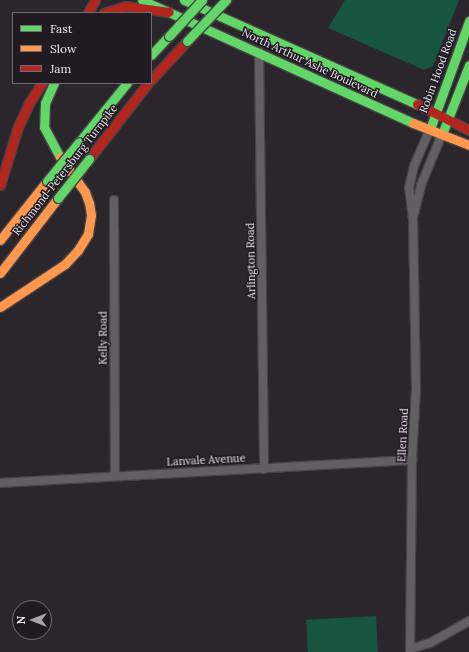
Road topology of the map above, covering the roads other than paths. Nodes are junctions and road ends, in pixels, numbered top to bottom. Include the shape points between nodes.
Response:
1 (84, 0) edge
2 (142, 0) edge
3 (184, 0) edge
4 (202, 0) edge
5 (226, 0) edge
6 (100, 1) edge
7 (87, 12) edge
8 (88, 12) edge
9 (98, 12) edge
10 (106, 12) edge
11 (169, 12) junction
12 (469, 21) edge
13 (259, 52) junction
14 (152, 54) edge
15 (469, 65) edge
16 (346, 73) junction
17 (152, 79) edge
18 (41, 84) edge
19 (54, 84) edge
20 (126, 84) edge
21 (147, 84) edge
22 (436, 114) junction
23 (448, 120) junction
24 (430, 129) junction
25 (469, 130) edge
26 (442, 134) junction
27 (469, 145) edge
28 (0, 185) edge
29 (114, 200) dead end
30 (413, 219) junction
31 (0, 240) edge
32 (0, 272) edge
33 (0, 307) edge
34 (412, 460) junction
35 (264, 469) junction
36 (115, 476) junction
37 (0, 483) edge
38 (469, 621) edge
39 (410, 651) edge

1 - 7 main road
2 - 11 main road, North Arthur Ashe Boulevard
3 - 16 main road, North Arthur Ashe Boulevard
4 - 14 main road, bridge
5 - 17 main road, bridge
6 - 8 main road
6 - 9 main road
10 - 11 main road via 125,6
11 - 13 main road, North Arthur Ashe Boulevard
12 - 22 main road, Robin Hood Road
13 - 16 main road via 273,48 318,66
13 - 24 main road, North Arthur Ashe Boulevard via 349,95
13 - 35 street, Arlington Road
15 - 23 main road
16 - 22 main road, North Arthur Ashe Boulevard
18 - 28 main road via 18,127
19 - 33 main road via 45,103 44,127 89,203 88,234 65,264
20 - 31 main road, Richmond-Petersburg Turnpike, bridge
21 - 32 main road, Richmond-Petersburg Turnpike, bridge
22 - 23 main road, North Arthur Ashe Boulevard
22 - 24 main road, Robin Hood Road
23 - 25 main road, North Arthur Ashe Boulevard
23 - 26 main road
24 - 26 main road, North Arthur Ashe Boulevard
24 - 30 street, Ellen Road via 410,180 409,195
26 - 27 main road, North Arthur Ashe Boulevard
26 - 30 street, Ellen Road via 421,185
29 - 36 street, Kelly Road
30 - 34 street, Ellen Road via 416,393
34 - 35 street, Lanvale Avenue via 361,461
34 - 39 street, Ellen Road
35 - 36 street, Lanvale Avenue
36 - 37 street, Lanvale Avenue
38 - 39 street

